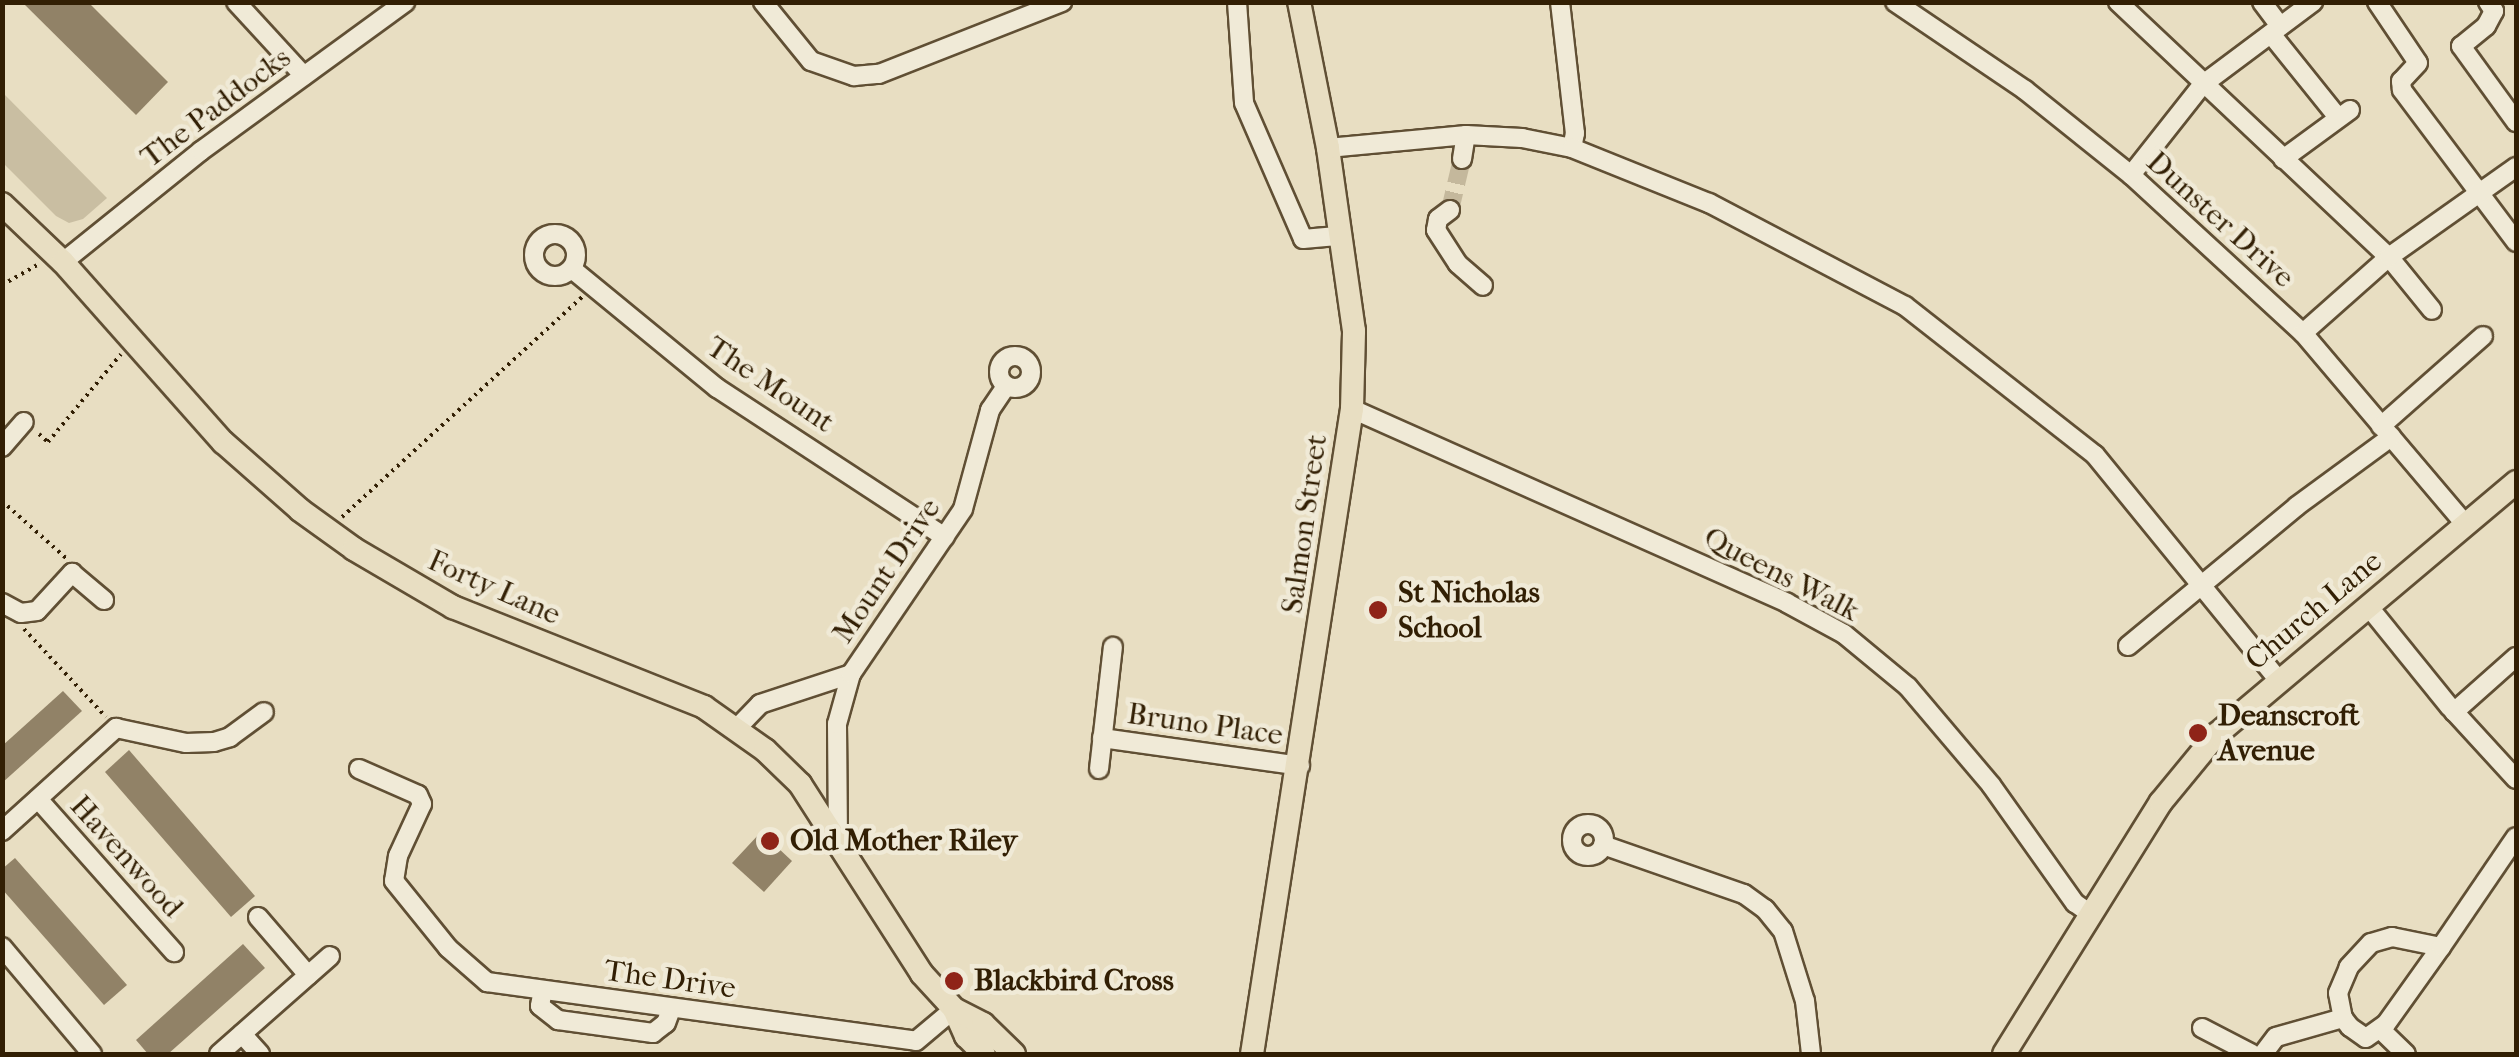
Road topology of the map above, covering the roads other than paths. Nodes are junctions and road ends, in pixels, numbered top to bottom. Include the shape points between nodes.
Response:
1 (236, 2) edge
2 (405, 2) edge
3 (763, 2) edge
4 (1062, 2) edge
5 (1237, 2) edge
6 (1299, 2) edge
7 (1560, 2) edge
8 (1895, 2) edge
9 (2118, 2) edge
10 (2262, 2) edge
11 (2313, 2) edge
12 (2377, 2) edge
13 (2488, 2) edge
14 (2275, 30) junction
15 (304, 76) junction
16 (2202, 85) junction
17 (2516, 122) edge
18 (1466, 136) junction
19 (1328, 148) junction
20 (1572, 148) junction
21 (1462, 159) tunnel mouth
22 (2282, 159) junction
23 (2516, 167) edge
24 (2131, 175) junction
25 (2479, 194) junction
26 (2, 204) edge
27 (1450, 210) tunnel mouth
28 (1340, 236) junction
29 (2516, 242) edge
30 (2389, 256) junction
31 (58, 257) junction
32 (572, 269) dead end
33 (1483, 286) dead end
34 (2432, 310) dead end
35 (2302, 333) junction
36 (2482, 336) dead end
37 (1006, 386) dead end
38 (1352, 409) junction
39 (24, 422) road end
40 (2386, 432) junction
41 (2, 446) edge
42 (2516, 482) edge
43 (2465, 524) junction
44 (944, 537) junction
45 (2204, 585) junction
46 (104, 600) dead end
47 (2, 602) edge
48 (2368, 606) junction
49 (2128, 646) dead end
50 (1113, 647) dead end
51 (2516, 657) edge
52 (850, 674) junction
53 (2278, 679) junction
54 (264, 712) dead end
55 (2454, 712) junction
56 (738, 727) junction
57 (1102, 738) junction
58 (1300, 766) junction
59 (359, 768) dead end
60 (1098, 769) dead end
61 (2516, 779) edge
62 (38, 799) junction
63 (2, 830) edge
64 (2516, 838) edge
65 (838, 839) junction
66 (1604, 845) dead end
67 (2091, 914) junction
68 (258, 918) dead end
69 (2, 947) edge
70 (2441, 948) junction
71 (174, 952) dead end
72 (330, 956) dead end
73 (308, 975) junction
74 (544, 990) junction
75 (671, 1008) junction
76 (954, 1008) junction
77 (2343, 1018) junction
78 (2202, 1028) dead end
79 (2380, 1028) junction
80 (242, 1034) junction
81 (2008, 1053) edge
82 (92, 1054) edge
83 (219, 1054) edge
84 (260, 1054) edge
85 (984, 1054) edge
86 (1014, 1054) edge
87 (1252, 1054) edge
88 (1811, 1054) edge
89 (2252, 1054) edge
90 (2263, 1054) edge
91 (2406, 1054) edge

1 - 15 street
2 - 15 street, The Paddocks
3 - 4 street via 810,61 854,76 879,74
5 - 28 street via 1244,102 1288,204 1303,238
6 - 19 main road, Salmon Street
7 - 20 street
8 - 24 street, Dunster Drive via 2025,90
9 - 16 street
10 - 14 street
11 - 14 street
12 - 25 street via 2418,63 2402,90
13 - 17 street via 2494,11 2486,26 2461,46
14 - 16 street
14 - 22 street via 2344,113
15 - 31 street, The Paddocks
16 - 22 street
16 - 24 street
18 - 19 street
18 - 20 street
18 - 21 street
19 - 28 main road, Salmon Street
20 - 45 street via 1709,203 1905,306 2095,456
22 - 30 street
23 - 25 street
24 - 35 street, Dunster Drive
25 - 29 street
25 - 30 street
26 - 31 main road, Forty Lane
27 - 33 street via 1436,230 1458,264
28 - 38 main road, Salmon Street via 1354,331
30 - 34 street
30 - 35 street
31 - 56 main road, Forty Lane via 223,442 354,549 454,607 704,706
32 - 44 street, The Mount via 717,388
35 - 40 street, Dunster Drive
36 - 40 street
37 - 44 street, Mount Drive via 990,410 963,509
38 - 58 main road, Salmon Street
38 - 67 street, Queens Walk via 1844,634 1908,687
39 - 41 street
40 - 43 street, Dunster Drive
40 - 45 street
42 - 43 main road, Church Lane
43 - 48 main road, Church Lane
44 - 52 street, Mount Drive
45 - 49 street
45 - 53 street
46 - 47 street via 72,573 37,611 20,612
48 - 53 main road, Church Lane
48 - 55 street
50 - 57 street, Bruno Place
51 - 55 street
52 - 56 street, Mount Drive via 760,704
52 - 65 street, Mount Drive via 836,724
53 - 67 main road, Church Lane via 2217,734 2162,802
54 - 62 street, Havenwood via 214,742 116,728
55 - 61 street
56 - 65 main road, Forty Lane via 800,784
57 - 58 street, Bruno Place
57 - 60 street, Bruno Place
58 - 87 main road, Salmon Street
59 - 74 street, The Drive via 418,795 422,804 398,856 394,881 404,894 469,970 487,982
62 - 63 street, Havenwood
62 - 71 street, Havenwood
64 - 70 street
65 - 76 main road, Forty Lane via 922,974
66 - 88 street via 1744,894 1765,909 1788,949
67 - 81 main road, Church Lane
68 - 73 street
69 - 82 street
70 - 77 street via 2392,937 2371,943 2348,968 2338,993
70 - 79 street
72 - 73 street
73 - 80 street
74 - 75 street, The Drive
74 - 75 street via 540,1006 546,1014 652,1033 666,1023
75 - 76 street, The Drive via 916,1040
76 - 85 main road, Forty Lane via 966,1036
76 - 86 main road, Forty Lane
77 - 79 street via 2366,1038
77 - 90 street via 2276,1038
78 - 89 street
79 - 91 street
80 - 83 street
80 - 84 street

